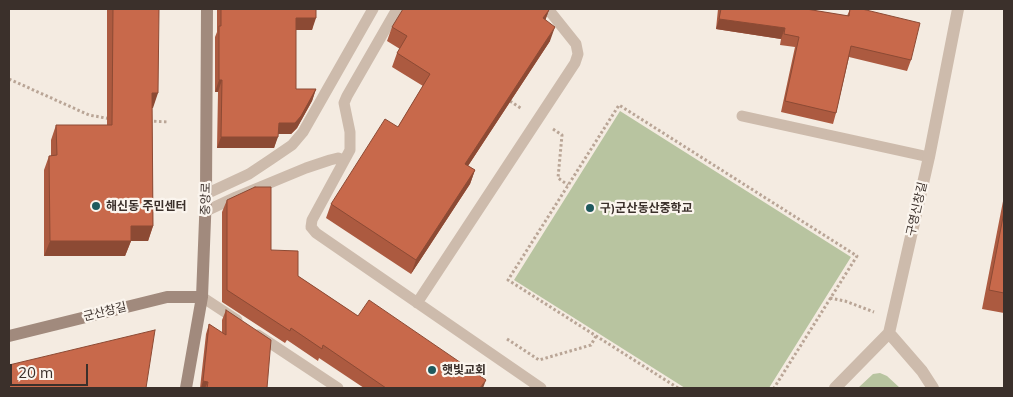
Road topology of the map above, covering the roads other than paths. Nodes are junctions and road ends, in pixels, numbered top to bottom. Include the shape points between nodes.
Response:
1 (207, 9) edge
2 (373, 9) edge
3 (398, 9) edge
4 (548, 9) edge
5 (958, 9) edge
6 (742, 116) dead end
7 (929, 157) junction
8 (344, 160) junction
9 (206, 194) junction
10 (206, 211) junction
11 (202, 297) junction
12 (417, 303) junction
13 (889, 333) junction
14 (9, 336) edge
15 (323, 383) edge
16 (186, 388) edge
17 (338, 388) edge
18 (541, 388) edge
19 (835, 388) edge
20 (933, 388) edge

1 - 9 street, 중앙로
2 - 9 lane via 298,138 249,174
3 - 8 lane via 346,96 344,103 351,146
4 - 12 lane via 576,44 578,54 575,63
5 - 7 street, 구영신창길
6 - 7 lane
7 - 13 street, 구영신창길
8 - 10 lane via 338,158 306,168
8 - 12 lane via 311,227
9 - 10 street, 중앙로
10 - 11 street, 중앙로
11 - 14 street, 군산창길 via 167,297
11 - 15 lane
11 - 16 street, 중앙로
12 - 18 lane
13 - 19 street
13 - 20 street
15 - 17 lane

